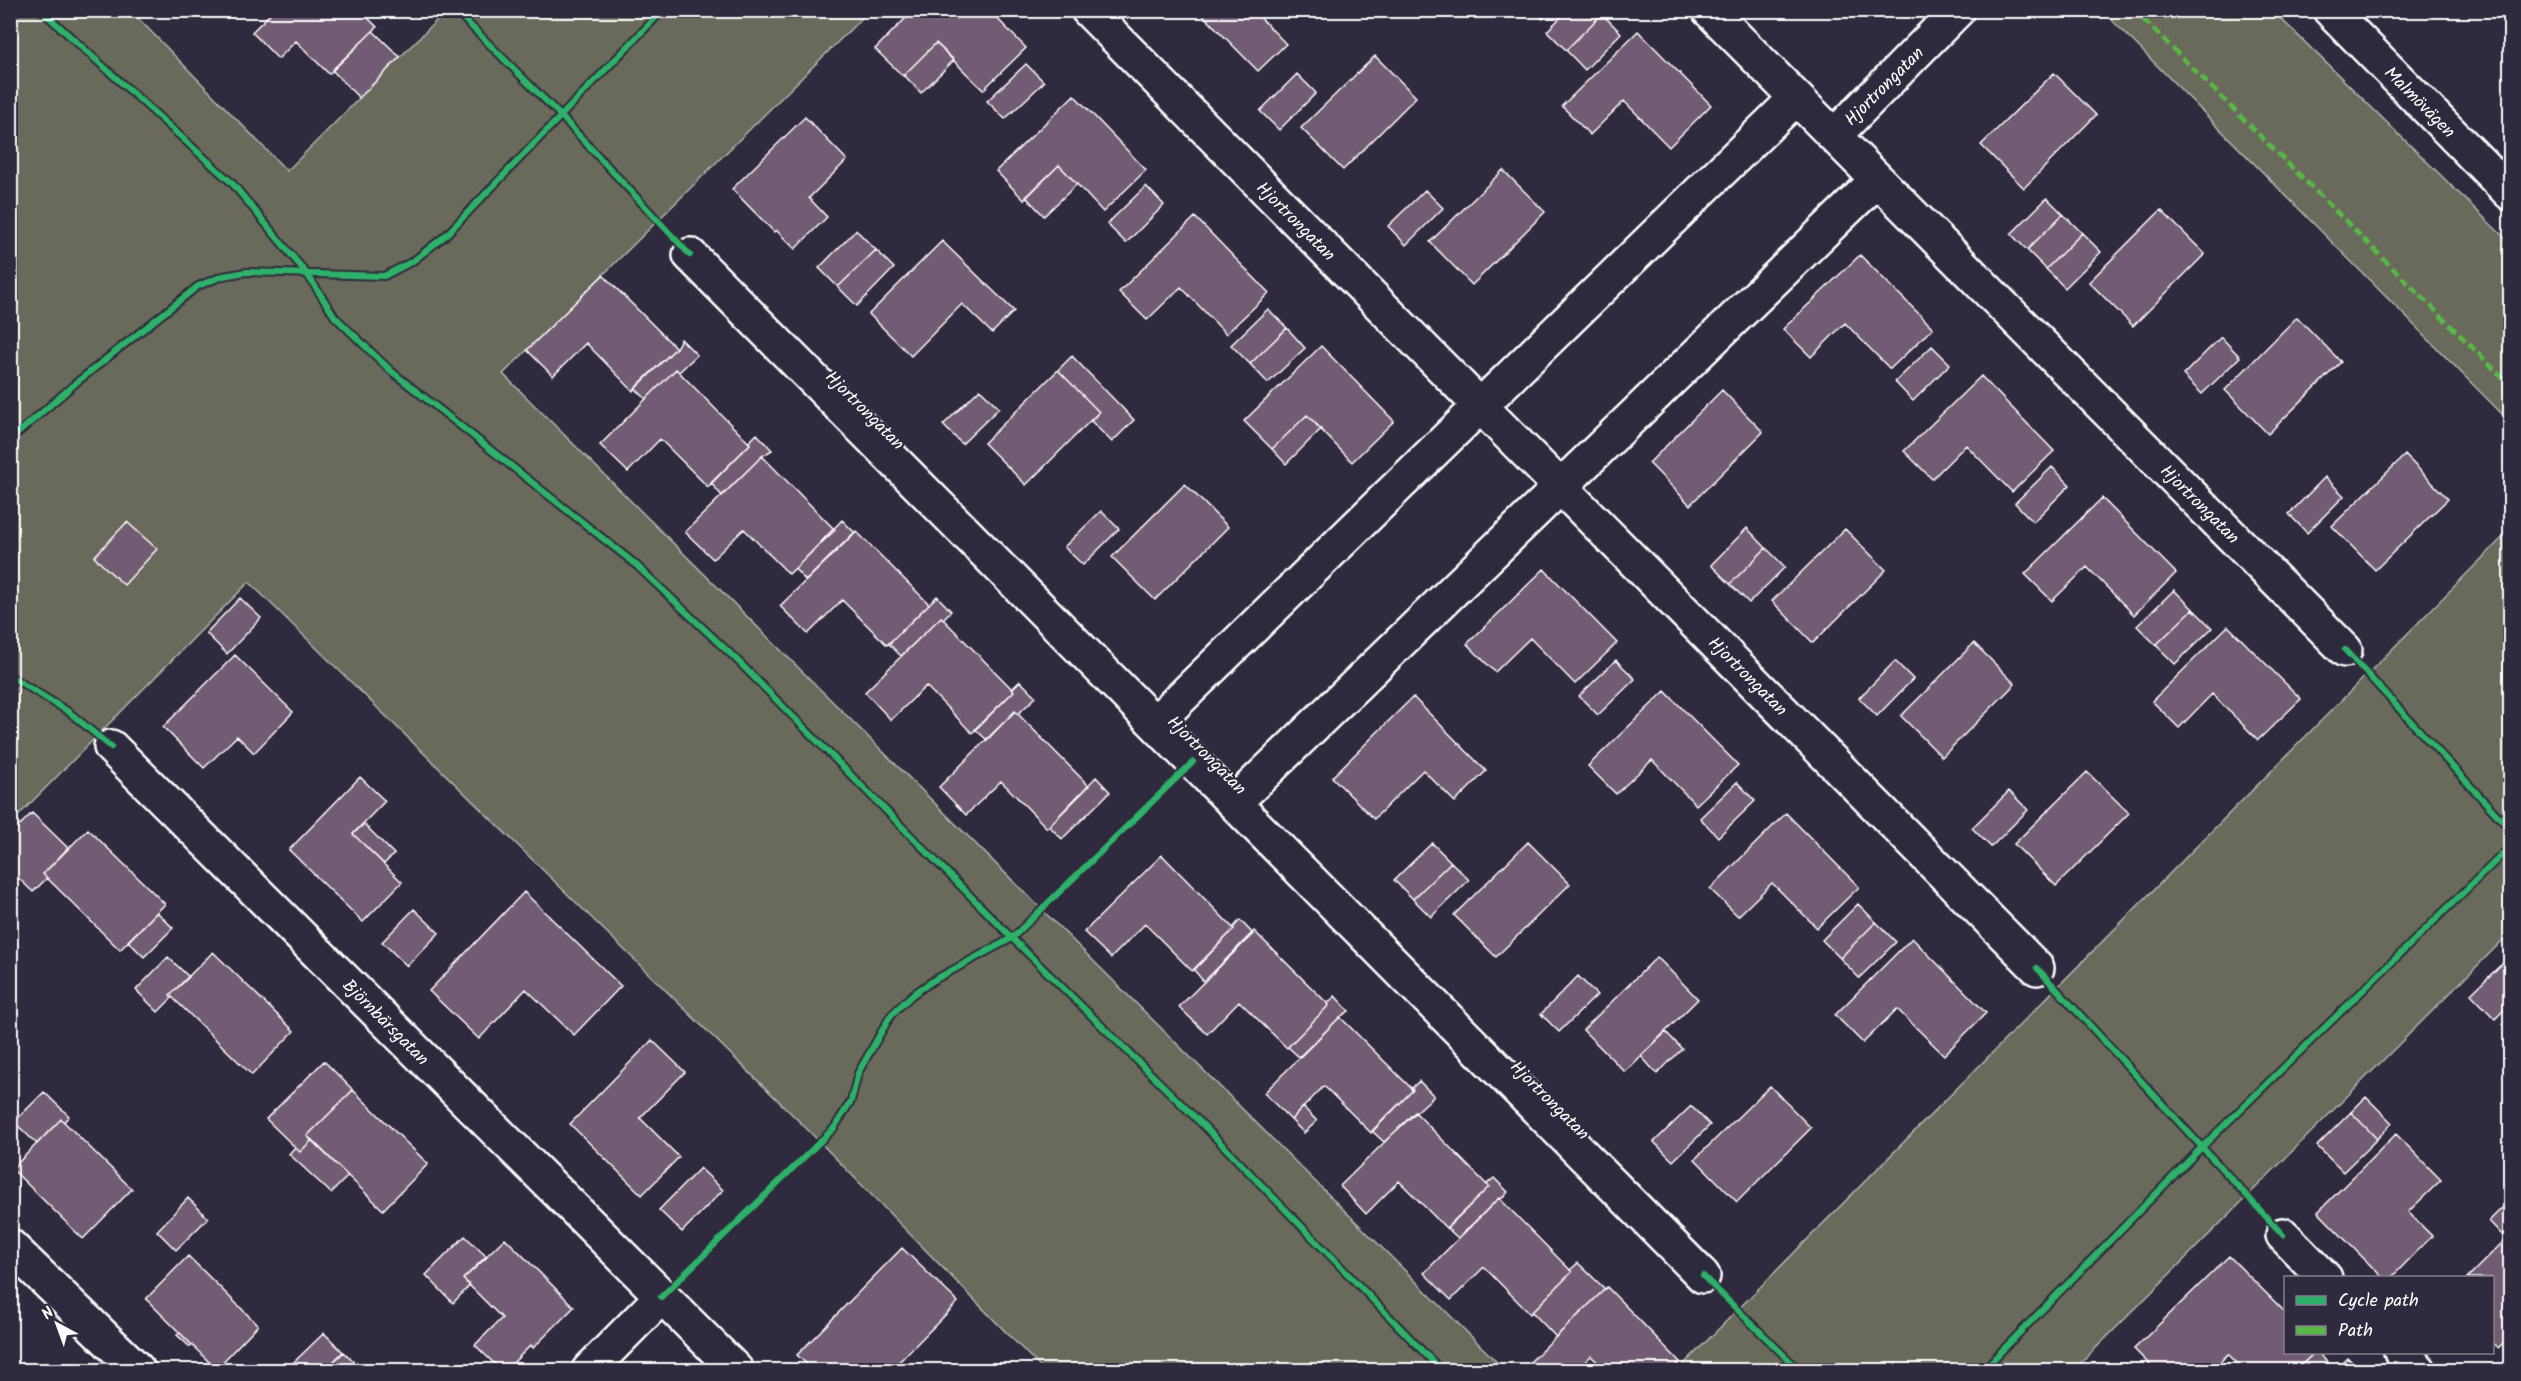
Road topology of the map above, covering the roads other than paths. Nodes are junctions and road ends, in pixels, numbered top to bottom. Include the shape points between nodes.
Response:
1 (1088, 10) edge
2 (1709, 10) edge
3 (1958, 10) edge
4 (2330, 10) edge
5 (1796, 98) junction
6 (1834, 136) junction
7 (1877, 180) junction
8 (2511, 193) edge
9 (690, 255) dead end
10 (1480, 406) junction
11 (1560, 487) junction
12 (2345, 650) dead end
13 (1155, 723) junction
14 (111, 747) dead end
15 (1234, 803) junction
16 (2037, 968) dead end
17 (2283, 1235) dead end
18 (10, 1246) edge
19 (1703, 1276) dead end
20 (2323, 1276) edge
21 (661, 1297) junction
22 (2402, 1354) edge
23 (138, 1371) edge
24 (589, 1371) edge
25 (736, 1371) edge
26 (2419, 1371) edge

1 - 10 street, Hjortrongatan
2 - 5 street, Hjortrongatan
3 - 6 street, Hjortrongatan
4 - 8 street, Malmövägen
5 - 6 street, Hjortrongatan
5 - 10 street, Hjortrongatan
6 - 7 street, Hjortrongatan
7 - 11 street, Hjortrongatan
7 - 12 street, Hjortrongatan
9 - 13 street, Hjortrongatan
10 - 11 street, Hjortrongatan
10 - 13 street, Hjortrongatan
11 - 15 street, Hjortrongatan
11 - 16 street, Hjortrongatan
13 - 15 street, Hjortrongatan
14 - 21 street, Björnbärsgatan
15 - 19 street, Hjortrongatan
17 - 20 street
18 - 23 street
21 - 24 street
21 - 25 street, Björnbärsgatan
22 - 26 street

